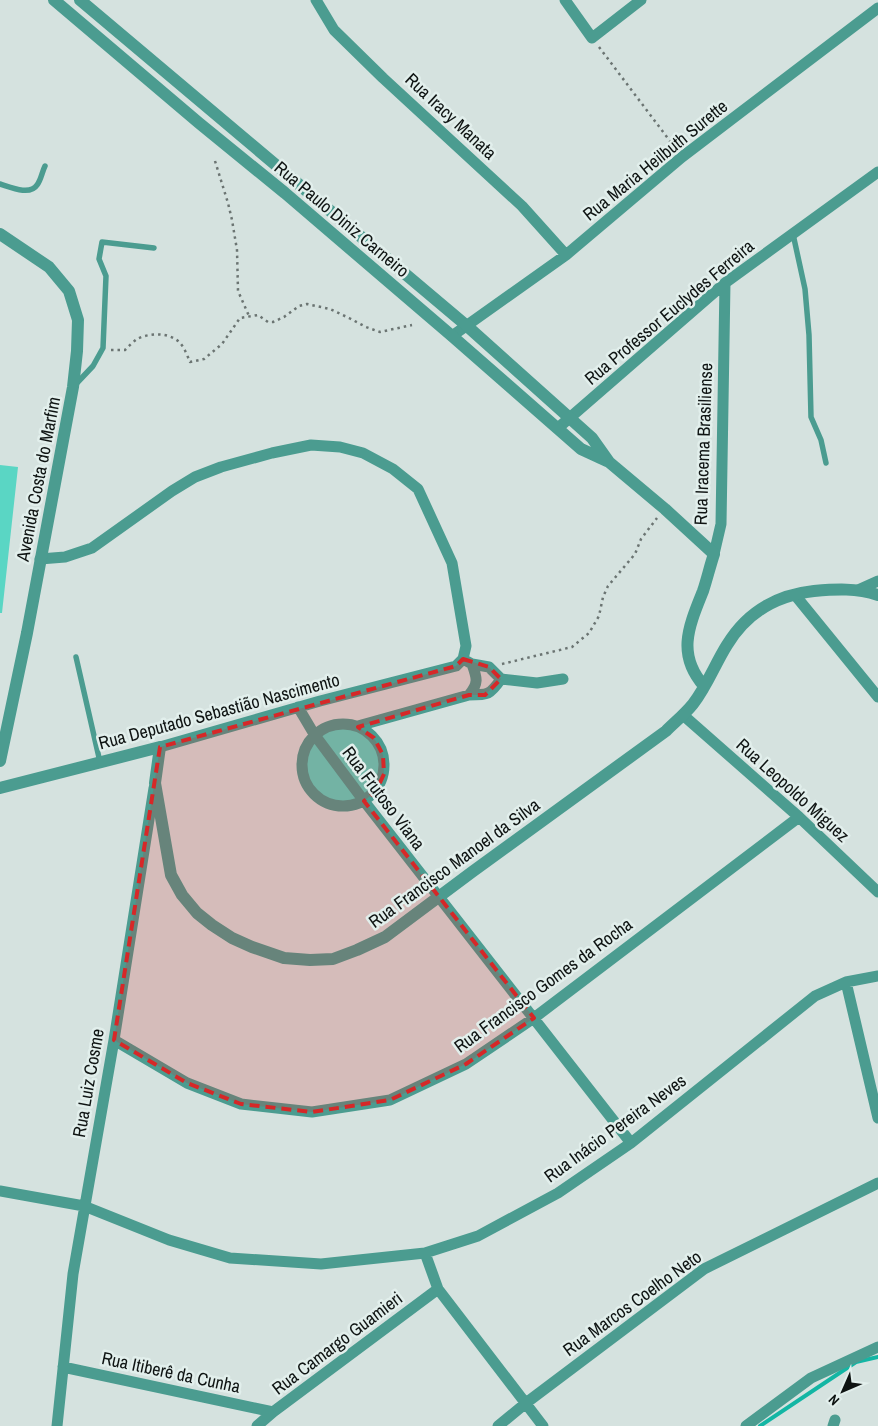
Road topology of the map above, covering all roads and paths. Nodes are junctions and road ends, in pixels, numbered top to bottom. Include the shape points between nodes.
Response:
1 (54, 0) edge
2 (80, 0) edge
3 (316, 0) edge
4 (565, 0) edge
5 (642, 0) edge
6 (878, 8) edge
7 (592, 38) junction
8 (682, 158) junction
9 (215, 161) dead end
10 (45, 166) dead end
11 (878, 172) edge
12 (297, 181) junction
13 (0, 184) edge
14 (285, 193) junction
15 (0, 234) edge
16 (793, 234) junction
17 (154, 248) dead end
18 (566, 255) junction
19 (725, 283) junction
20 (249, 316) junction
21 (412, 325) dead end
22 (467, 326) junction
23 (452, 336) junction
24 (103, 348) junction
25 (72, 387) junction
26 (570, 418) junction
27 (558, 428) junction
28 (609, 462) junction
29 (826, 463) dead end
30 (665, 509) junction
31 (714, 554) junction
32 (40, 559) junction
33 (878, 581) edge
34 (858, 590) junction
35 (795, 595) junction
36 (878, 595) edge
37 (76, 656) dead end
38 (468, 661) junction
39 (489, 667) junction
40 (501, 679) junction
41 (563, 680) dead end
42 (704, 686) junction
43 (469, 696) junction
44 (878, 697) edge
45 (298, 707) junction
46 (683, 715) junction
47 (358, 726) junction
48 (314, 734) junction
49 (160, 747) junction
50 (0, 761) edge
51 (100, 762) junction
52 (155, 783) junction
53 (0, 788) edge
54 (364, 801) junction
55 (799, 817) junction
56 (878, 892) edge
57 (438, 897) junction
58 (878, 976) edge
59 (846, 982) junction
60 (534, 1018) junction
61 (114, 1040) junction
62 (878, 1118) edge
63 (631, 1143) junction
64 (878, 1183) edge
65 (0, 1191) edge
66 (84, 1206) junction
67 (425, 1253) junction
68 (438, 1289) junction
69 (878, 1347) edge
70 (63, 1367) junction
71 (526, 1403) junction
72 (273, 1412) junction
73 (57, 1426) edge
74 (257, 1426) edge
75 (498, 1426) edge
76 (543, 1426) edge
77 (746, 1426) edge

1 - 14 street, Rua Paulo Diniz Carneiro
2 - 12 street, Rua Paulo Diniz Carneiro
3 - 18 street, Rua Iracy Manata via 334,30 522,206
4 - 7 street
5 - 7 street
6 - 8 street, Rua Maria Heilbuth Surette
7 - 8 path
8 - 18 street, Rua Maria Heilbuth Surette
9 - 20 path via 234,228 238,291
10 - 13 lane via 37,187 29,191
11 - 16 street, Rua Professor Euclydes Ferreira
12 - 14 street
12 - 22 street, Rua Paulo Diniz Carneiro
14 - 23 street, Rua Paulo Diniz Carneiro
15 - 25 street, Avenida Costa do Marfim via 49,268 69,291 78,320
16 - 19 street, Rua Professor Euclydes Ferreira
16 - 29 lane via 805,289 811,417
17 - 24 lane via 102,242 98,259 106,276
18 - 22 street, Rua Maria Heilbuth Surette
19 - 26 street, Rua Professor Euclydes Ferreira
19 - 31 street, Rua Iracema Brasiliense via 720,524
20 - 21 path via 258,315 273,322 308,304 330,309 380,332
20 - 24 path via 240,318 222,344 204,358 190,362 178,340 165,334 150,334 125,350
22 - 23 street, Rua Maria Heilbuth Surette
22 - 26 street, Rua Paulo Diniz Carneiro
23 - 27 street, Rua Paulo Diniz Carneiro
24 - 25 lane via 93,366
25 - 32 street, Avenida Costa do Marfim
26 - 27 street, Rua Professor Euclydes Ferreira
26 - 28 street, Rua Paulo Diniz Carneiro via 592,438
27 - 28 street, Rua Paulo Diniz Carneiro via 581,449
28 - 30 street, Rua Paulo Diniz Carneiro
30 - 31 street, Rua Paulo Diniz Carneiro
30 - 39 path via 641,539 635,554 608,586 599,616 588,633 572,647
31 - 42 street, Rua Iracema Brasiliense via 687,636 696,677
32 - 38 street via 65,557 92,548 172,491 213,470 272,452 311,445 340,447 363,453 393,469 418,489 452,563
32 - 50 street, Avenida Costa do Marfim
33 - 34 street
34 - 35 street, Rua Francisco Manoel da Silva via 840,588
34 - 36 street, Rua Francisco Manoel da Silva
35 - 42 street, Rua Francisco Manoel da Silva via 758,609 728,643
35 - 44 street
37 - 51 lane
38 - 39 street
38 - 43 street via 477,678
38 - 45 street, Rua Deputado Sebastião Nascimento
39 - 40 street
40 - 41 street via 537,683
40 - 43 street via 485,695
42 - 46 street, Rua Francisco Manoel da Silva
43 - 47 street
45 - 48 street, Rua Frutoso Viana
45 - 49 street, Rua Deputado Sebastião Nascimento
46 - 55 street, Rua Leopoldo Miguez
46 - 57 street, Rua Francisco Manoel da Silva via 666,731
47 - 48 street via 328,726
47 - 54 street via 374,738 383,754 384,774 376,791
48 - 54 street, Rua Frutoso Viana
48 - 54 street via 305,747 301,764 310,790 324,802 343,807
49 - 51 street, Rua Deputado Sebastião Nascimento
49 - 52 street, Rua Luiz Cosme
51 - 53 street, Rua Deputado Sebastião Nascimento
52 - 57 street, Rua Francisco Manoel da Silva via 171,875 182,896 212,925 252,947 284,958 333,959 384,937
52 - 61 street, Rua Luiz Cosme
54 - 57 street, Rua Frutoso Viana
55 - 56 street, Rua Leopoldo Miguez
55 - 60 street, Rua Francisco Gomes da Rocha
57 - 60 street, Rua Frutoso Viana
58 - 59 street, Rua Inácio Pereira Neves
59 - 62 street
59 - 63 street, Rua Inácio Pereira Neves via 815,996
60 - 61 street, Rua Francisco Gomes da Rocha via 466,1064 390,1100 312,1112 241,1104 187,1083
60 - 63 street, Rua Frutoso Viana
61 - 66 street, Rua Luiz Cosme
63 - 67 street, Rua Inácio Pereira Neves via 542,1202 478,1236
64 - 71 street, Rua Marcos Coelho Neto via 704,1270
65 - 66 street, Rua Inácio Pereira Neves
66 - 67 street, Rua Inácio Pereira Neves via 169,1240 230,1258 321,1264
66 - 70 street, Rua Luiz Cosme
67 - 68 street
68 - 71 street
68 - 72 street, Rua Camargo Guamieri
69 - 77 street via 811,1378
70 - 72 street, Rua Itiberê da Cunha
70 - 73 street, Rua Luiz Cosme
71 - 75 street, Rua Marcos Coelho Neto
71 - 76 street
72 - 74 street, Rua Camargo Guamieri

